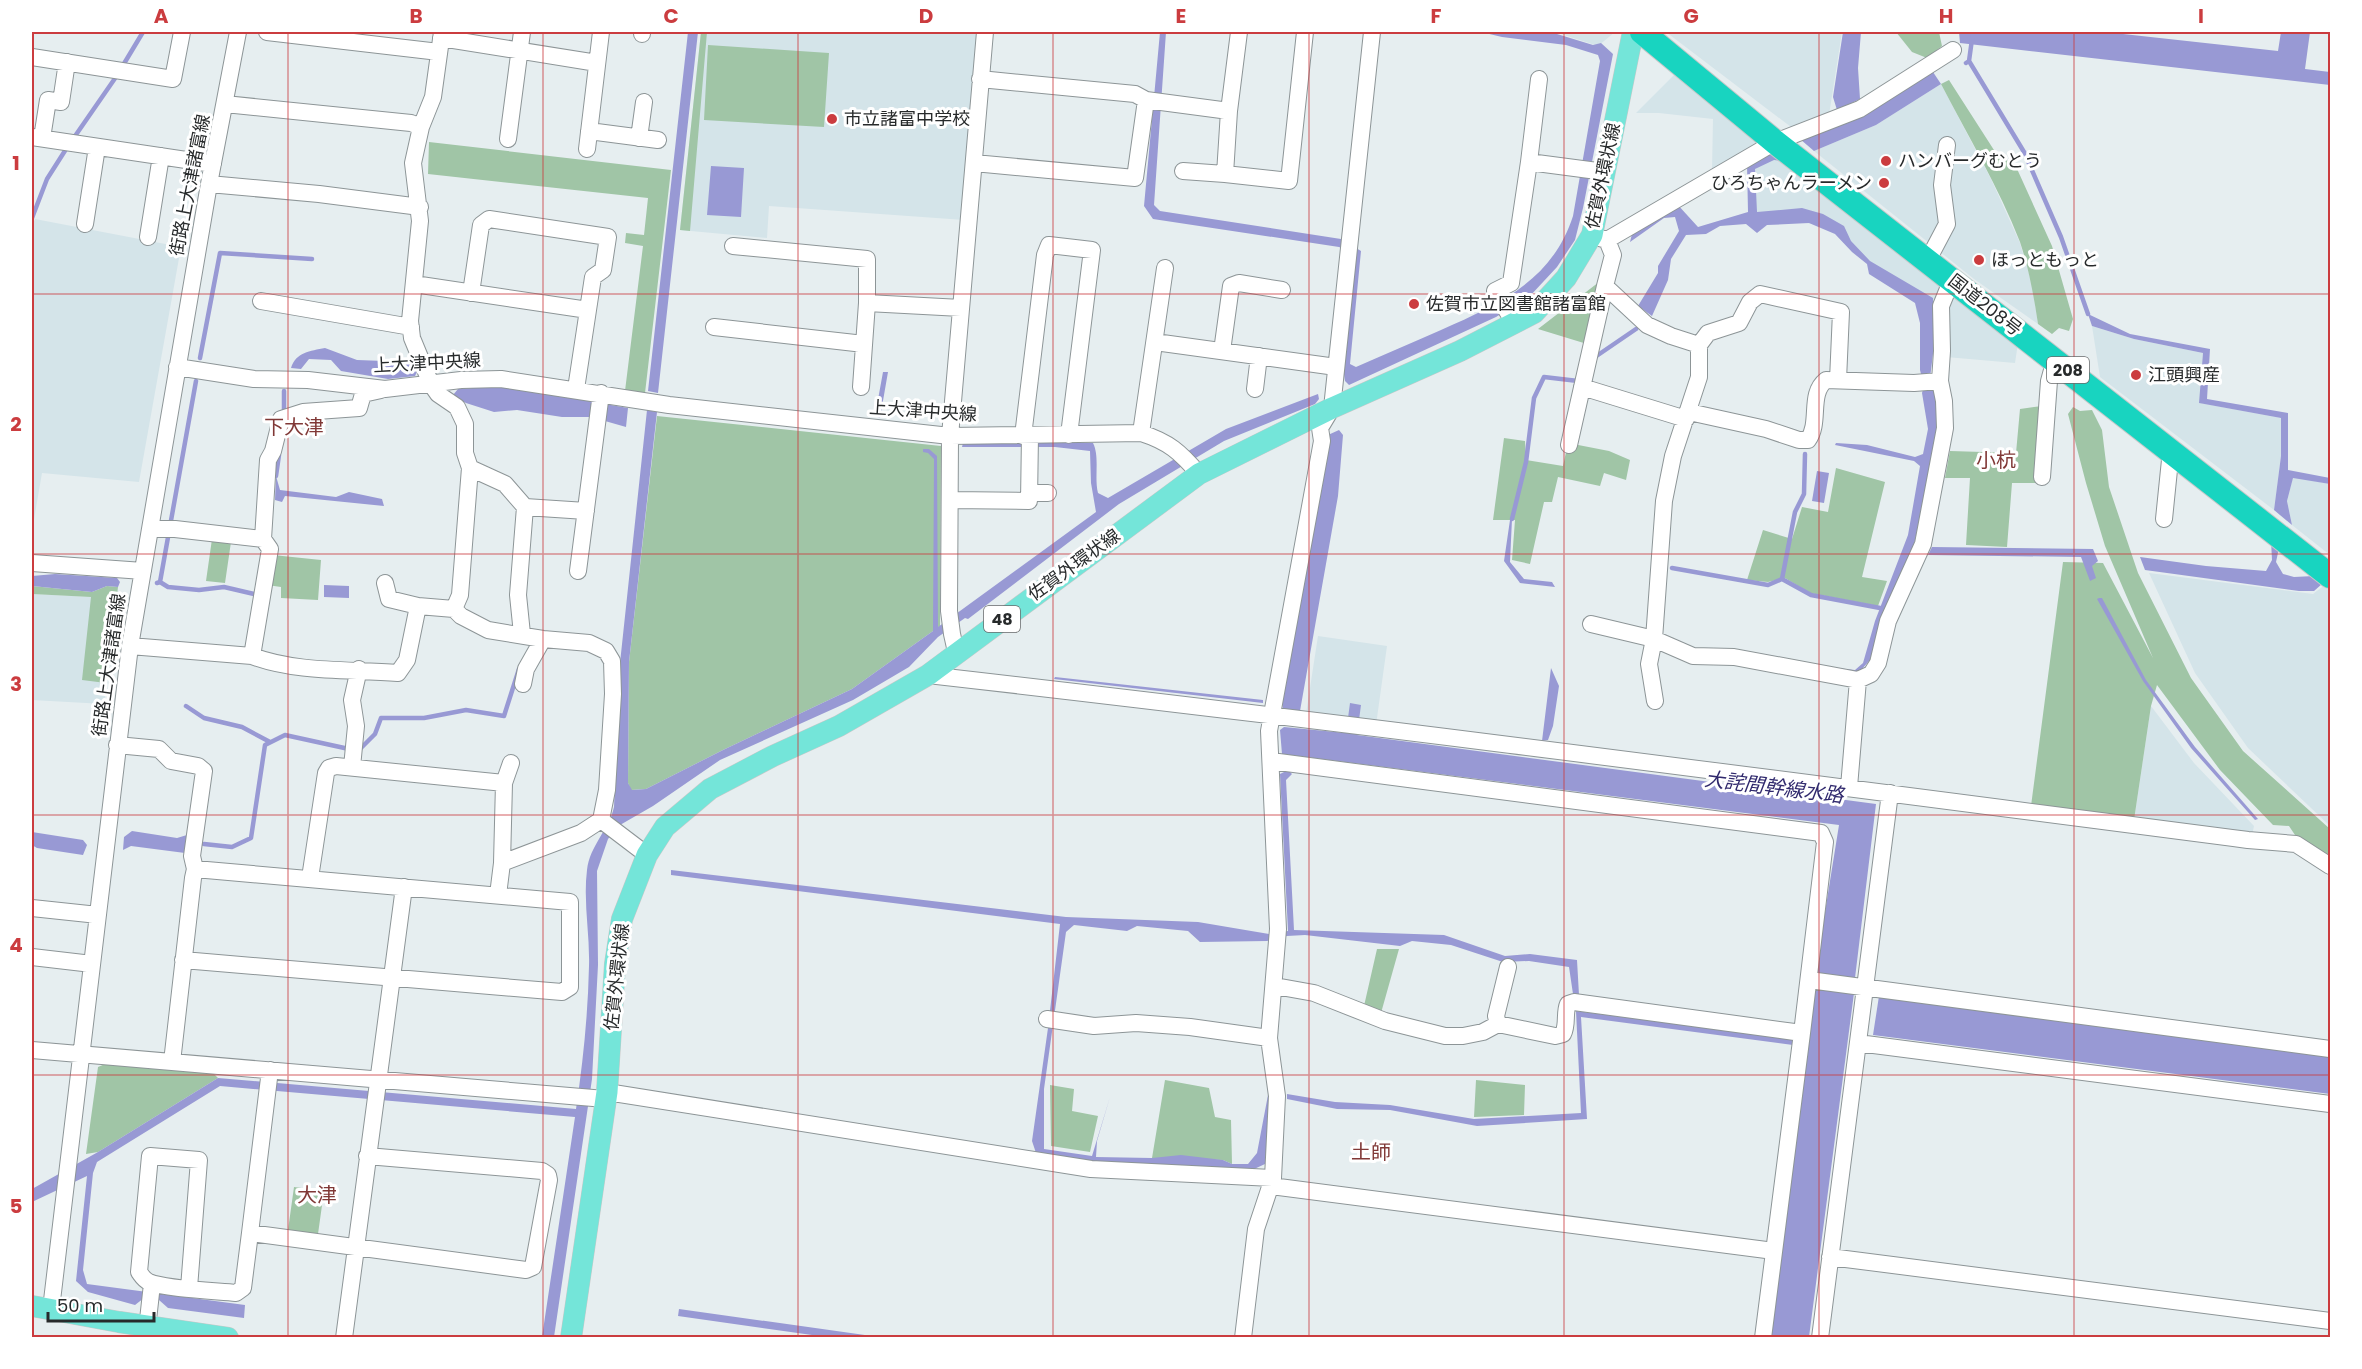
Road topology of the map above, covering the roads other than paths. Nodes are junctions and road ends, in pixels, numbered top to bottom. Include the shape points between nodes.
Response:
1 (182, 32) edge
2 (238, 32) edge
3 (267, 32) edge
4 (522, 32) edge
5 (601, 32) edge
6 (985, 32) edge
7 (1234, 32) edge
8 (1305, 32) edge
9 (1372, 32) edge
10 (1633, 32) edge
11 (1642, 32) edge
12 (441, 41) edge
13 (1953, 50) dead end
14 (520, 51) junction
15 (32, 57) edge
16 (67, 62) junction
17 (597, 63) junction
18 (980, 79) junction
19 (1539, 79) dead end
20 (1146, 100) junction
21 (644, 102) dead end
22 (225, 104) junction
23 (1229, 111) junction
24 (421, 127) junction
25 (589, 131) junction
26 (37, 138) edge
27 (639, 138) junction
28 (508, 139) dead end
29 (658, 140) dead end
30 (1775, 142) junction
31 (1947, 145) dead end
32 (97, 147) junction
33 (586, 149) dead end
34 (161, 156) junction
35 (1529, 162) junction
36 (974, 163) junction
37 (213, 164) junction
38 (1592, 170) junction
39 (1183, 171) dead end
40 (1224, 174) junction
41 (209, 184) junction
42 (420, 207) junction
43 (85, 224) dead end
44 (148, 237) dead end
45 (1599, 238) junction
46 (733, 246) dead end
47 (1928, 260) junction
48 (1165, 268) dead end
49 (1952, 279) junction
50 (414, 284) junction
51 (1605, 285) junction
52 (1282, 290) dead end
53 (471, 292) junction
54 (261, 301) dead end
55 (867, 303) junction
56 (961, 308) junction
57 (588, 310) junction
58 (1511, 318) junction
59 (411, 327) junction
60 (714, 327) dead end
61 (1155, 342) junction
62 (864, 344) junction
63 (1699, 345) junction
64 (1222, 351) junction
65 (1259, 356) junction
66 (2058, 362) junction
67 (177, 367) junction
68 (1336, 367) junction
69 (1838, 380) junction
70 (1940, 381) junction
71 (431, 384) junction
72 (861, 387) dead end
73 (1582, 387) junction
74 (385, 388) junction
75 (576, 389) junction
76 (1256, 389) dead end
77 (601, 393) junction
78 (1332, 408) junction
79 (1688, 416) junction
80 (1141, 433) junction
81 (1069, 435) junction
82 (950, 436) junction
83 (1028, 441) junction
84 (1569, 445) dead end
85 (2175, 453) junction
86 (470, 468) junction
87 (1195, 469) junction
88 (2042, 477) dead end
89 (1029, 493) junction
90 (1048, 493) dead end
91 (950, 500) junction
92 (525, 507) junction
93 (586, 511) junction
94 (2164, 519) dead end
95 (164, 529) junction
96 (263, 539) junction
97 (32, 563) edge
98 (143, 571) junction
99 (578, 571) dead end
100 (2331, 576) edge
101 (385, 582) dead end
102 (418, 606) junction
103 (454, 609) junction
104 (1591, 624) dead end
105 (522, 634) junction
106 (543, 639) junction
107 (1654, 639) junction
108 (954, 643) junction
109 (130, 646) junction
110 (252, 656) junction
111 (359, 669) junction
112 (928, 675) junction
113 (1858, 680) junction
114 (524, 684) dead end
115 (1655, 701) dead end
116 (1271, 717) junction
117 (117, 745) junction
118 (1271, 761) junction
119 (511, 763) dead end
120 (352, 767) junction
121 (504, 783) junction
122 (1849, 787) junction
123 (1890, 794) junction
124 (602, 820) junction
125 (647, 855) junction
126 (502, 863) junction
127 (2331, 866) edge
128 (195, 869) junction
129 (310, 878) junction
130 (404, 887) junction
131 (498, 895) junction
132 (32, 908) edge
133 (98, 915) junction
134 (32, 957) edge
135 (183, 960) junction
136 (92, 964) junction
137 (1508, 967) dead end
138 (391, 978) junction
139 (1809, 980) junction
140 (1275, 986) junction
141 (1865, 989) junction
142 (1051, 1020) dead end
143 (1498, 1024) junction
144 (1802, 1033) junction
145 (1269, 1038) junction
146 (1858, 1043) junction
147 (2331, 1049) edge
148 (32, 1050) edge
149 (82, 1055) junction
150 (172, 1062) junction
151 (268, 1081) junction
152 (375, 1090) junction
153 (602, 1096) junction
154 (2331, 1104) edge
155 (367, 1156) junction
156 (1272, 1182) junction
157 (250, 1233) junction
158 (355, 1247) junction
159 (1774, 1251) junction
160 (1830, 1257) junction
161 (152, 1284) junction
162 (189, 1288) junction
163 (41, 1308) edge
164 (2331, 1321) edge
165 (147, 1332) edge
166 (228, 1338) edge
167 (344, 1338) edge
168 (571, 1338) edge
169 (1243, 1338) edge
170 (1763, 1338) edge
171 (1820, 1338) edge

1 - 16 street via 173,79
2 - 22 street, 街路上大津諸富線
3 - 12 street
4 - 14 street
5 - 17 street
6 - 18 street
7 - 23 street
8 - 40 street via 1289,181
9 - 68 street
10 - 38 main road, 佐賀外環状線 / 48
11 - 30 highway, 国道208号 / 208
12 - 14 street
12 - 24 street via 433,97
13 - 30 street via 1860,109
14 - 17 street
14 - 28 street
15 - 16 street
16 - 26 street via 61,102 48,100
17 - 25 street
18 - 20 street via 1135,94
18 - 36 street
19 - 35 street
20 - 23 street
20 - 36 street via 1135,178
21 - 27 street
22 - 24 street
22 - 37 street, 街路上大津諸富線
23 - 40 street
24 - 42 street via 413,163
25 - 27 street
25 - 33 street
26 - 32 street
27 - 29 street
30 - 45 street
30 - 47 highway, 国道208号 / 208
31 - 47 street via 1942,185 1947,224
32 - 34 street
32 - 43 street
34 - 37 street
34 - 44 street
35 - 38 street
35 - 58 street via 1511,283 1496,291
36 - 56 street
37 - 41 street, 街路上大津諸富線
38 - 45 main road, 佐賀外環状線 / 48
39 - 40 street
41 - 42 street
41 - 67 street, 街路上大津諸富線
42 - 50 street
45 - 51 street via 1613,255
45 - 58 main road, 佐賀外環状線 / 48 via 1534,313
46 - 55 street via 867,259
47 - 49 highway, 国道208号 / 208
48 - 61 street
49 - 66 highway, 国道208号 / 208
49 - 70 street via 1941,306
50 - 53 street
50 - 59 street
51 - 63 street via 1647,325
51 - 73 street
52 - 64 street via 1239,283 1231,286
53 - 57 street
53 - 57 street via 481,225 489,219 608,237 603,270 593,278
54 - 59 street
55 - 56 street
55 - 62 street
56 - 82 street
57 - 75 street
58 - 78 main road, 佐賀外環状線 / 48 via 1460,351
59 - 71 street
60 - 62 street
61 - 64 street
61 - 80 street
62 - 72 street
63 - 69 street via 1708,333 1739,323 1749,302 1760,294 1840,312
63 - 79 street via 1699,377
64 - 65 street
65 - 68 street
65 - 76 street
66 - 85 highway, 国道208号 / 208
66 - 88 street via 2049,381
67 - 74 street, 上大津中央線 via 254,379
67 - 95 street, 街路上大津諸富線
68 - 78 street
69 - 70 street
69 - 79 street via 1826,380 1819,385 1813,433 1808,440
70 - 113 street via 1945,429 1923,544 1888,621 1878,663 1871,674
71 - 74 street, 上大津中央線
71 - 75 street, 上大津中央線 via 501,379
71 - 86 street via 457,407 465,424 465,453
73 - 79 street
73 - 84 street
74 - 96 street via 363,394 359,408 303,412 281,419 268,460
75 - 77 street, 上大津中央線
77 - 82 street, 上大津中央線 via 661,404
77 - 93 street
78 - 87 main road, 佐賀外環状線 / 48
78 - 116 street via 1320,428 1322,441
79 - 107 street via 1673,456 1664,501
80 - 81 street, 上大津中央線
80 - 87 street, 上大津中央線 via 1162,439
81 - 83 street, 上大津中央線
81 - 83 street via 1092,250 1049,245
82 - 83 street, 上大津中央線
82 - 91 street
83 - 89 street
85 - 94 street via 2170,460
85 - 100 highway, 国道208号 / 208
86 - 92 street via 505,484
86 - 103 street via 460,595
87 - 108 main road, 佐賀外環状線 / 48
89 - 90 street
89 - 91 street via 1029,501
91 - 108 street via 950,611
92 - 93 street
92 - 105 street via 518,595
93 - 99 street
95 - 96 street
95 - 98 street, 街路上大津諸富線
96 - 110 street via 270,549
97 - 98 street
98 - 109 street, 街路上大津諸富線
101 - 102 street via 389,599
102 - 103 street
102 - 111 street via 407,660 398,673
103 - 105 street via 488,630
104 - 107 street
105 - 106 street
106 - 114 street via 526,669
106 - 124 street via 589,642 606,651 612,661 607,790
107 - 113 street via 1693,656 1734,657
107 - 115 street via 1649,664
108 - 112 main road, 佐賀外環状線 / 48
109 - 110 street
109 - 117 street, 街路上大津諸富線
110 - 111 street via 266,662 326,670
111 - 120 street via 352,700 356,726
112 - 116 street
112 - 125 main road, 佐賀外環状線 / 48 via 839,726 710,789 665,827
113 - 122 street
116 - 118 street
116 - 122 street
117 - 128 street via 159,749 171,761 198,766 204,771 192,856
117 - 133 street, 街路上大津諸富線
118 - 139 street via 1821,833 1825,842
118 - 140 street via 1278,935
119 - 121 street
120 - 121 street
120 - 129 street via 336,766 326,773
121 - 126 street
122 - 123 street
123 - 127 street via 2296,844
123 - 141 street
124 - 125 street
124 - 126 street via 581,833
125 - 153 main road, 佐賀外環状線 / 48 via 622,919
126 - 131 street
128 - 129 street
128 - 135 street
129 - 130 street
130 - 131 street
130 - 138 street
131 - 138 street via 570,902 570,987 562,992
132 - 133 street
133 - 136 street, 街路上大津諸富線
134 - 136 street
135 - 138 street
135 - 150 street
136 - 149 street, 街路上大津諸富線
137 - 143 street via 1496,1016
138 - 152 street
139 - 141 street
139 - 144 street
140 - 143 street via 1314,993 1385,1022 1445,1036 1483,1032
140 - 145 street
141 - 146 street
141 - 147 street
142 - 145 street via 1094,1026 1136,1023 1190,1027
143 - 144 street via 1555,1036 1563,1034 1567,1026 1566,1009 1574,1002
144 - 159 street
145 - 156 street via 1277,1096
146 - 154 street
146 - 160 street
148 - 149 street
149 - 150 street
149 - 163 street, 街路上大津諸富線 via 65,1191
150 - 151 street
151 - 152 street
151 - 157 street
152 - 153 street
152 - 155 street
153 - 156 street via 1090,1169
153 - 168 main road, 佐賀外環状線 / 48
155 - 158 street
155 - 158 street via 542,1172 549,1180 536,1262 526,1270
156 - 159 street
156 - 169 street via 1256,1229
157 - 158 street
157 - 162 street via 240,1292
158 - 167 street
159 - 170 street
160 - 164 street
160 - 171 street
161 - 162 street
161 - 162 street via 139,1272 150,1156 199,1160
161 - 165 street
163 - 165 main road
165 - 166 main road

